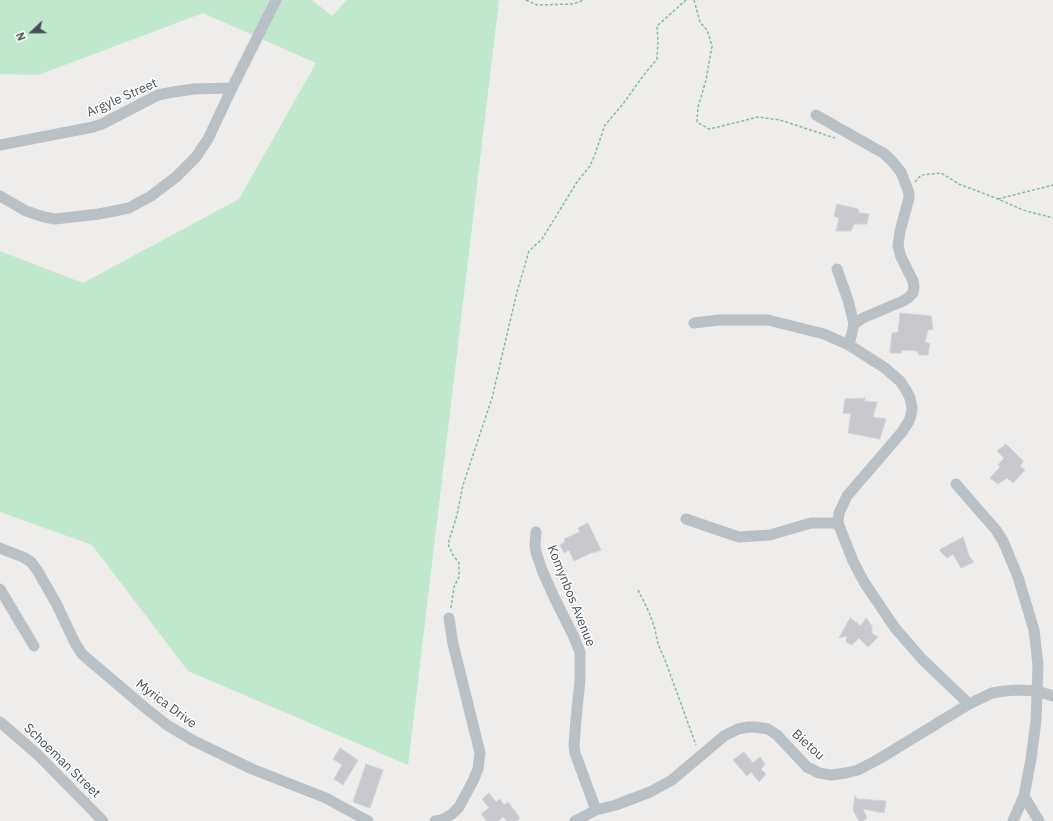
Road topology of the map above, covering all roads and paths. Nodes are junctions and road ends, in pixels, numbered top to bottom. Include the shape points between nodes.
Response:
1 (276, 0) edge
2 (526, 0) edge
3 (584, 0) edge
4 (686, 0) edge
5 (694, 0) edge
6 (232, 88) junction
7 (816, 114) dead end
8 (840, 140) dead end
9 (0, 145) edge
10 (1053, 185) edge
11 (908, 189) junction
12 (0, 196) edge
13 (998, 199) junction
14 (1053, 218) edge
15 (837, 269) dead end
16 (694, 323) dead end
17 (854, 324) junction
18 (849, 345) junction
19 (956, 484) dead end
20 (686, 518) dead end
21 (838, 524) junction
22 (536, 532) dead end
23 (0, 548) edge
24 (0, 588) edge
25 (638, 590) dead end
26 (449, 618) joint
27 (34, 646) dead end
28 (1037, 691) junction
29 (1053, 696) edge
30 (969, 704) junction
31 (0, 722) edge
32 (700, 756) junction
33 (1024, 796) junction
34 (596, 810) junction
35 (103, 821) edge
36 (368, 821) edge
37 (435, 821) edge
38 (575, 821) edge
39 (1013, 821) edge
40 (1039, 821) edge

1 - 6 street
2 - 3 path via 537,5 574,4
4 - 26 path via 657,26 657,58 605,125 590,166 577,182 542,239 528,252 492,398 463,485 448,544 459,564 459,577 454,587
5 - 8 path via 700,22 707,30 712,46 697,122 709,128 758,116 780,120
6 - 9 street, Argyle Street via 173,92 158,96 93,127
6 - 12 street via 208,139 196,157 176,177 151,196 129,208 56,219 26,211
7 - 11 street via 890,159 901,172
10 - 13 path
11 - 13 path via 921,175 941,173 959,184
11 - 17 street via 909,198 898,246 913,281 913,293 903,301
13 - 14 path via 1023,210
15 - 17 street
16 - 18 street via 768,320 824,334
17 - 18 street
18 - 21 street via 900,381 910,398 912,408 909,422 902,432 847,496 839,513
19 - 28 street via 996,530 1018,577 1034,630 1038,665
20 - 21 street via 739,537 770,535 811,523
21 - 30 street via 864,582 895,628 922,659
22 - 34 street, Komynbos Avenue via 536,552 542,570 580,652 574,746
23 - 36 street, Myrica Drive via 31,562 82,654 167,725 252,769 326,798
24 - 27 street
25 - 32 path via 649,612 658,644
26 - 37 street via 480,752 478,769 459,807 442,820
28 - 29 street, Bietou
28 - 30 street, Bietou via 992,693
28 - 33 street via 1036,720
30 - 32 street, Bietou via 880,759 846,773 819,773 807,767 777,735 768,729 755,727 738,729 724,736
31 - 35 street, Schoeman Street via 38,755
32 - 34 street, Bietou via 672,780 650,792
33 - 39 street
33 - 40 street
34 - 38 street, Bietou

